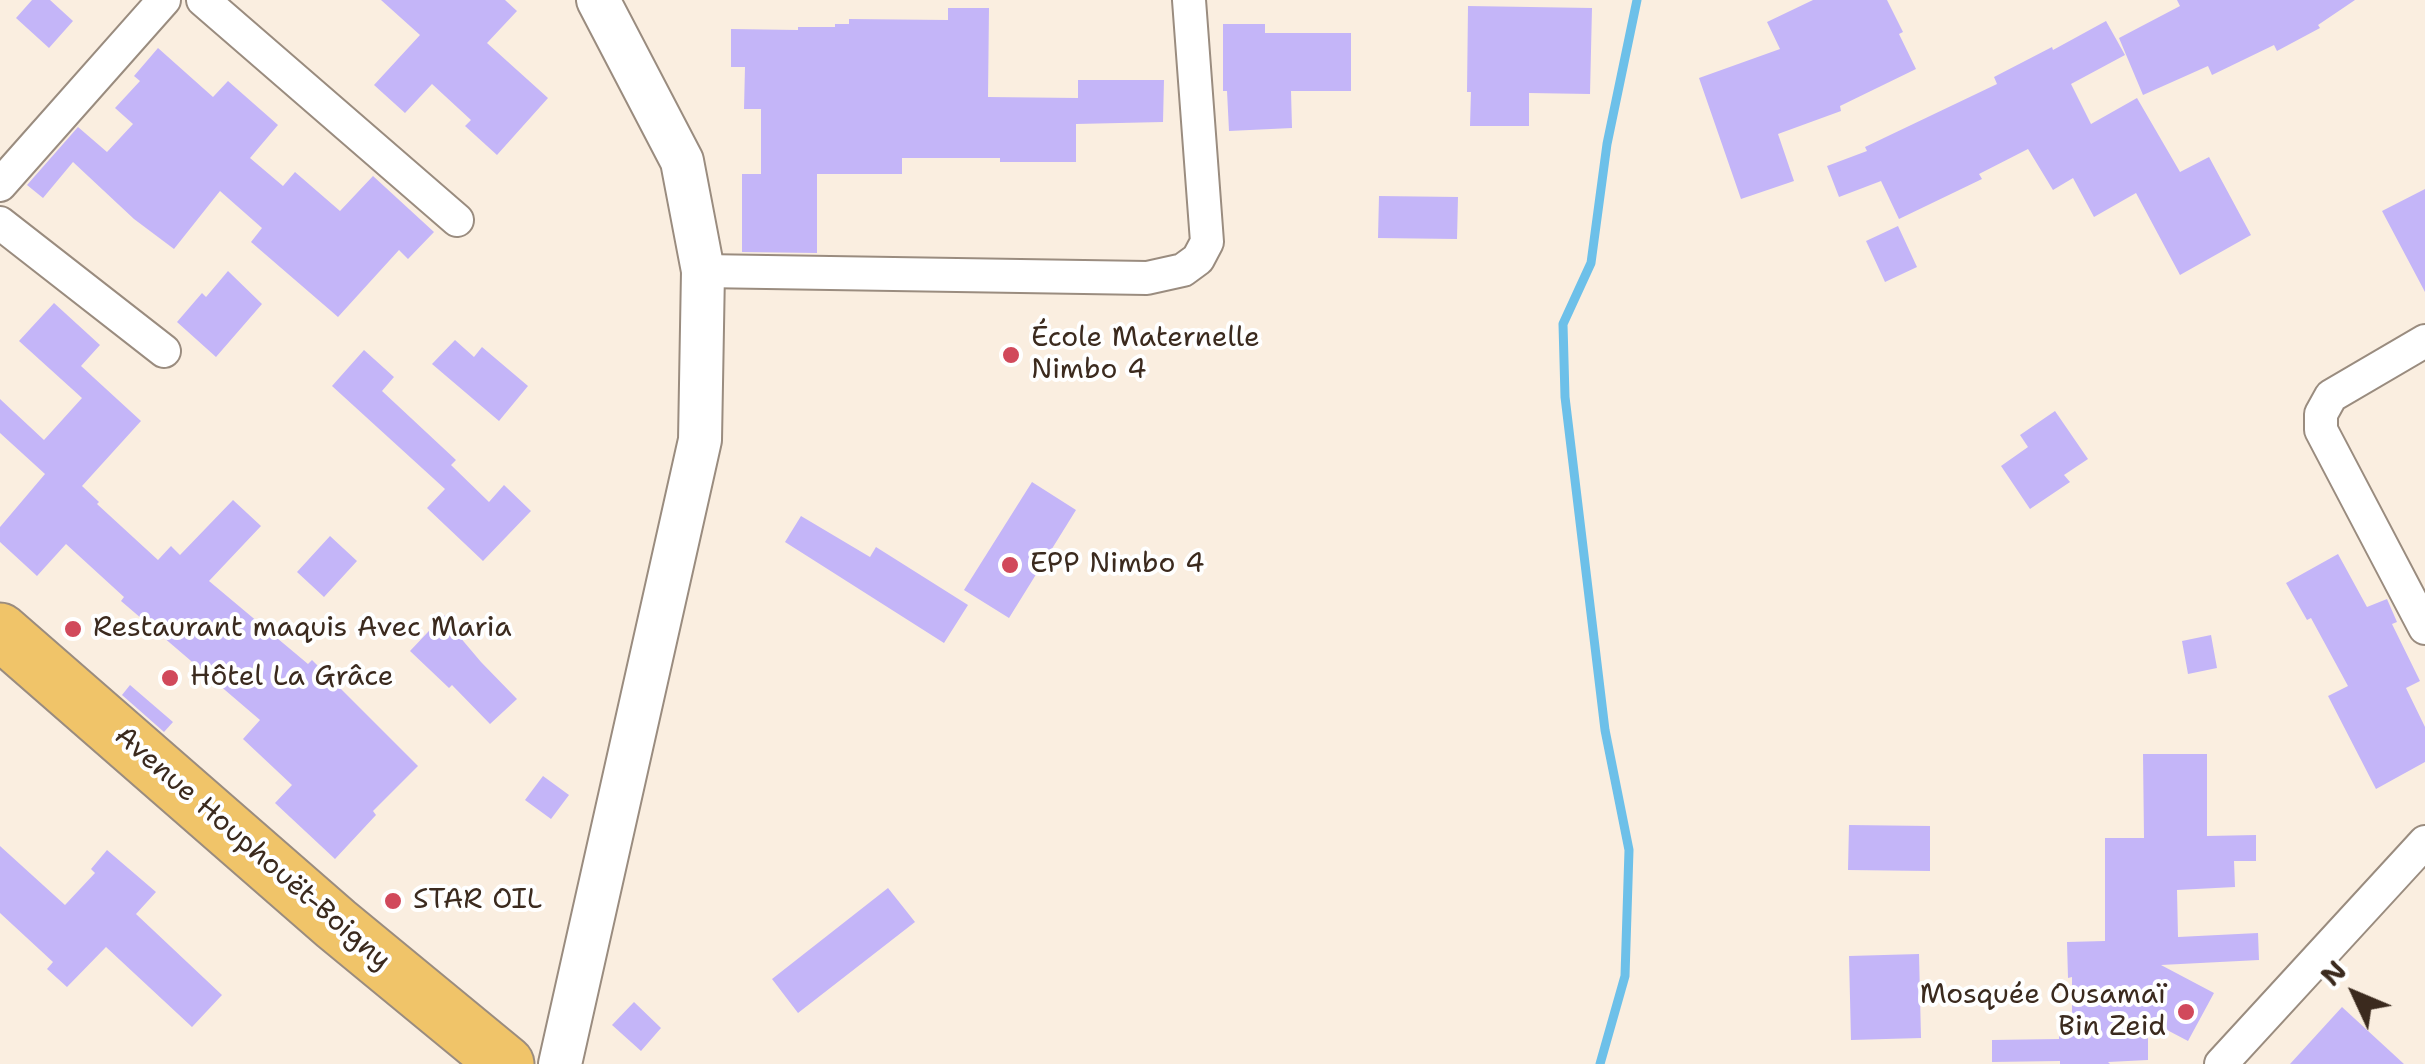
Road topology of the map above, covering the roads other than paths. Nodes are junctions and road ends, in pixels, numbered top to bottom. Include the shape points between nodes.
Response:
1 (164, 0) edge
2 (202, 0) edge
3 (598, 0) edge
4 (1189, 0) edge
5 (0, 185) edge
6 (457, 220) dead end
7 (0, 223) edge
8 (703, 271) junction
9 (2425, 341) edge
10 (164, 351) dead end
11 (2425, 628) edge
12 (0, 631) edge
13 (0, 680) edge
14 (2425, 842) edge
15 (453, 1064) edge
16 (506, 1064) edge
17 (560, 1064) edge
18 (2221, 1064) edge

1 - 5 street
2 - 6 street
3 - 8 street via 682,161
4 - 8 street via 1207,242 1183,270 1147,278
7 - 10 street
8 - 17 street via 700,440
9 - 11 street via 2331,396 2320,414 2321,430
12 - 16 highway, Avenue Houphouët-Boigny
13 - 15 highway, Avenue Houphouët-Boigny
14 - 18 street

